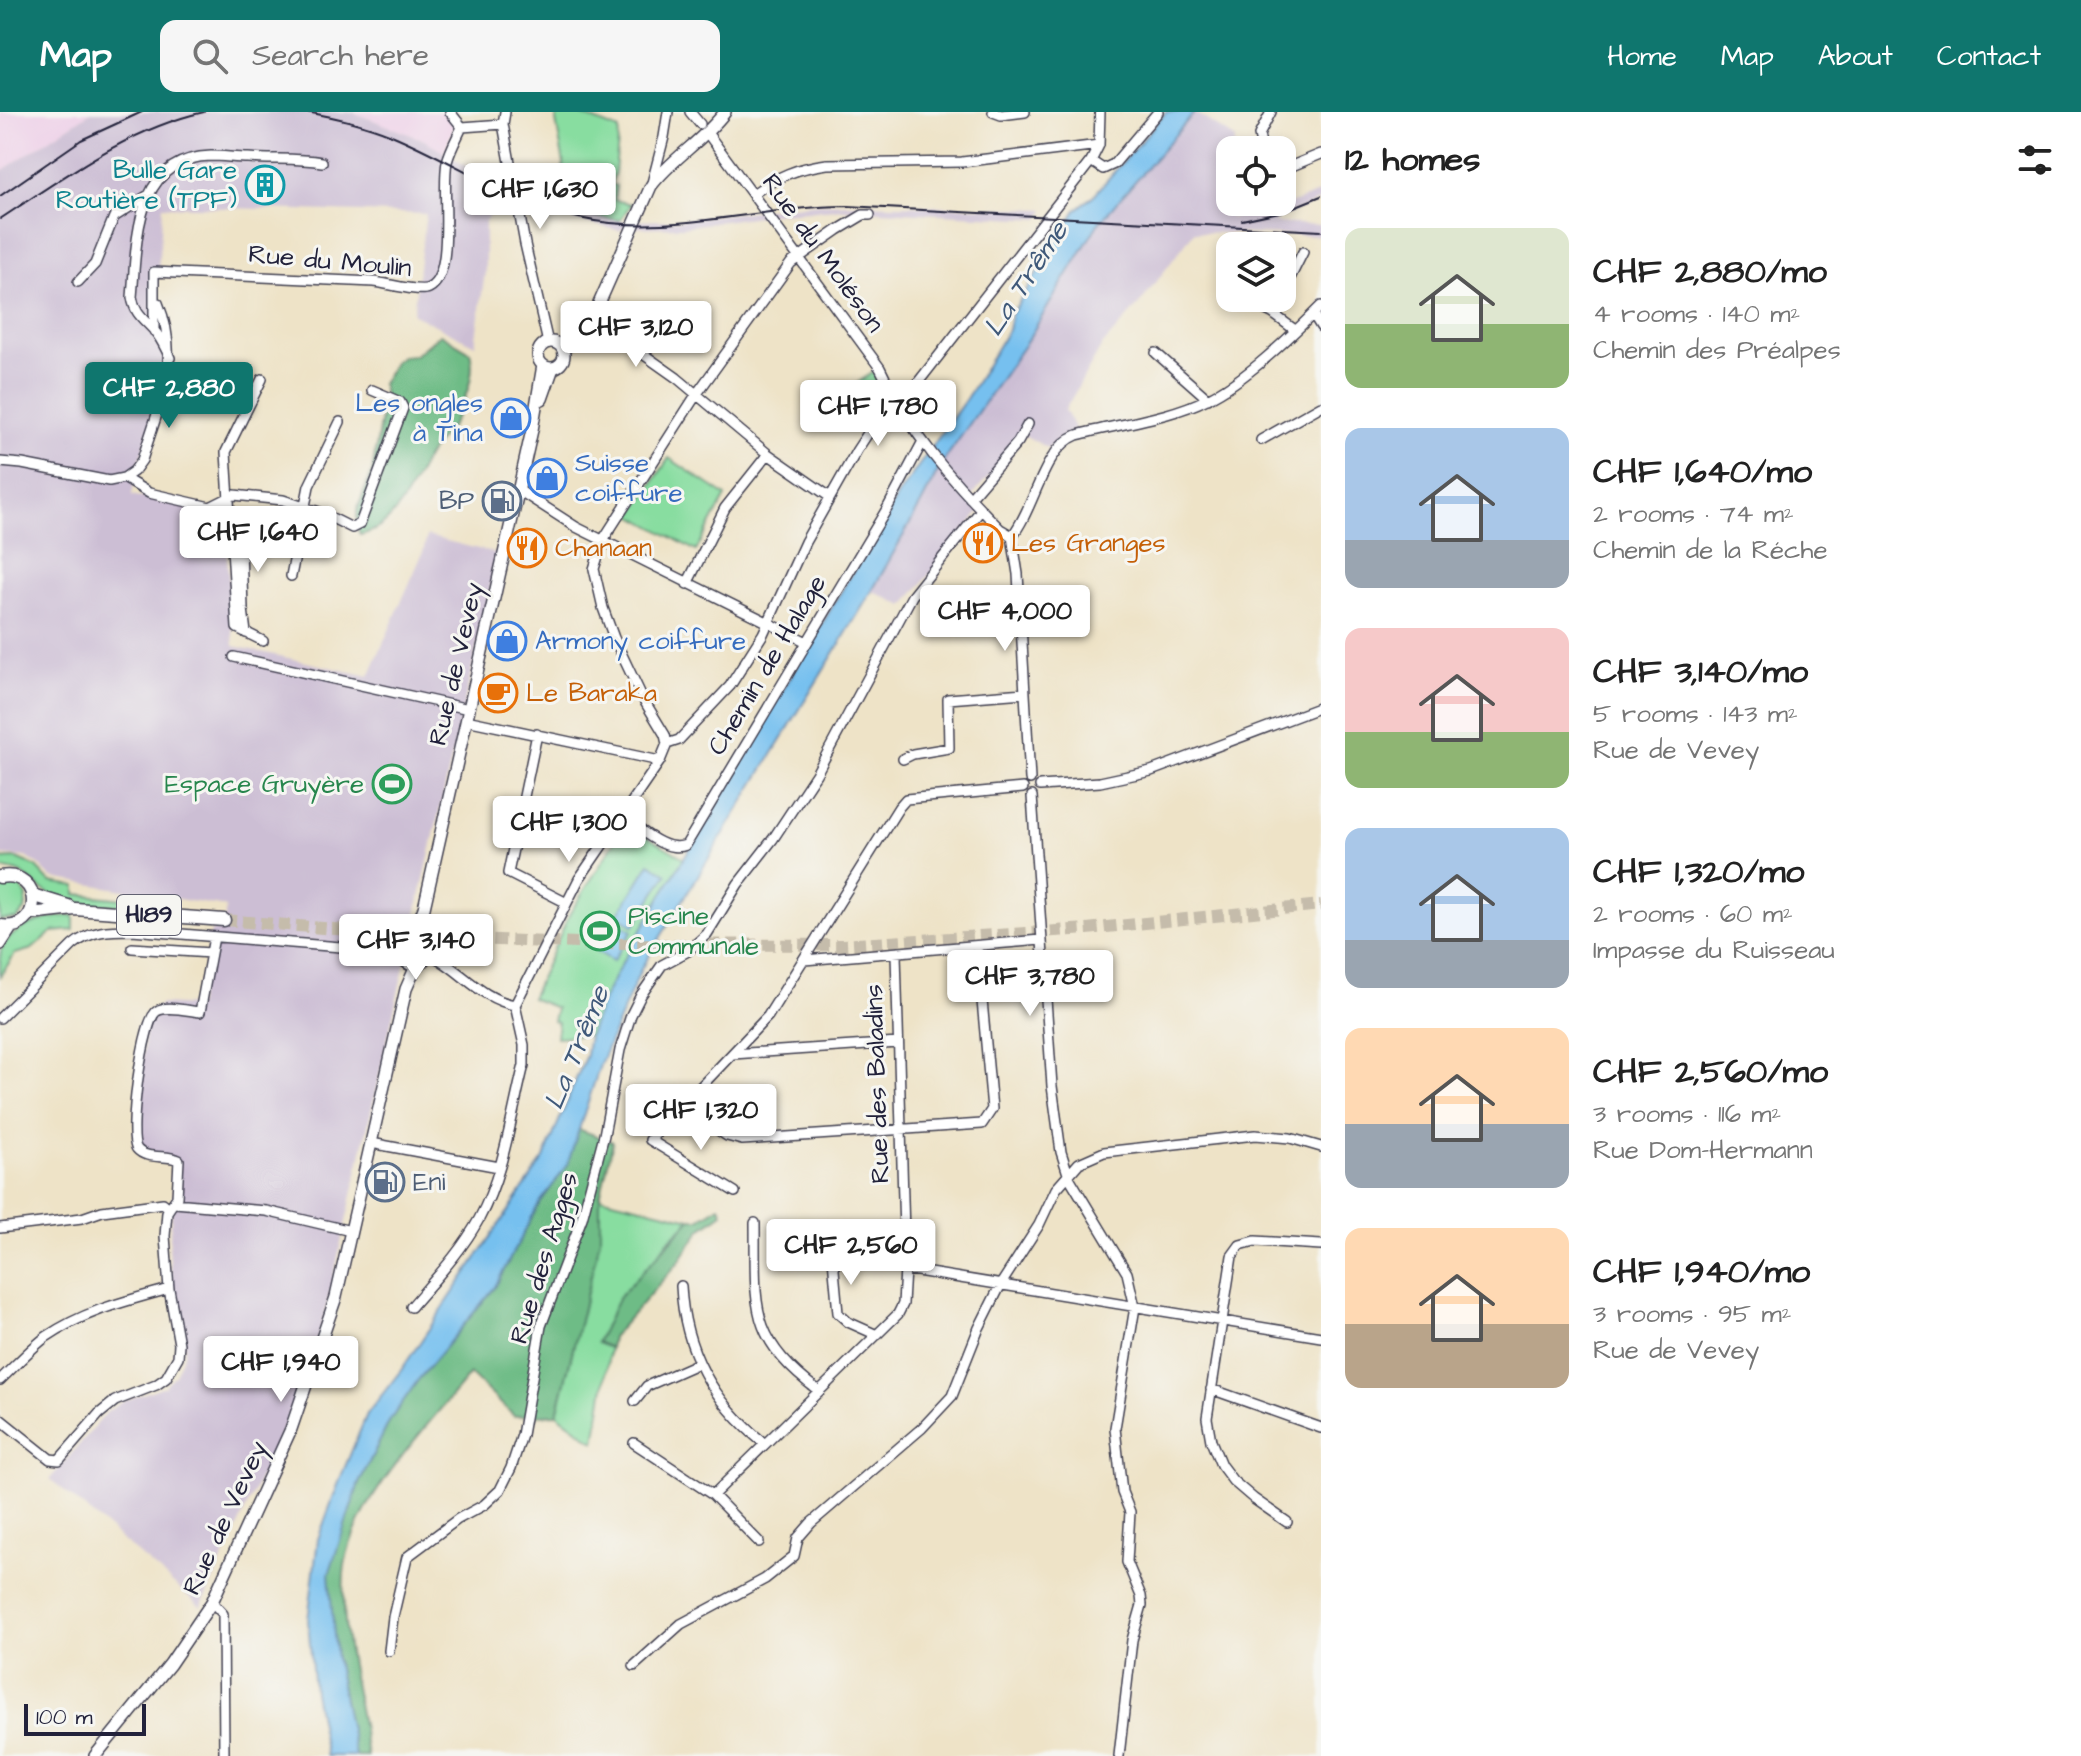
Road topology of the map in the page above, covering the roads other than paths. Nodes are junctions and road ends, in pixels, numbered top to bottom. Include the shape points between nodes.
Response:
1 (450, 112) edge
2 (505, 112) edge
3 (668, 112) edge
4 (690, 112) edge
5 (725, 112) edge
6 (993, 112) edge
7 (1025, 112) edge
8 (1100, 112) edge
9 (1158, 112) edge
10 (1271, 112) edge
11 (503, 124) junction
12 (462, 127) junction
13 (704, 129) junction
14 (1259, 136) edge
15 (1099, 145) junction
16 (1321, 154) edge
17 (267, 159) dead end
18 (1091, 161) junction
19 (1296, 164) edge
20 (651, 186) junction
21 (753, 194) junction
22 (147, 196) junction
23 (870, 215) dead end
24 (1303, 252) dead end
25 (799, 257) junction
26 (1296, 266) edge
27 (78, 282) dead end
28 (156, 297) junction
29 (1317, 310) edge
30 (1272, 313) edge
31 (592, 318) junction
32 (1321, 327) edge
33 (1295, 330) junction
34 (154, 331) junction
35 (548, 343) junction
36 (563, 349) junction
37 (1156, 353) dead end
38 (170, 358) junction
39 (548, 367) junction
40 (262, 379) dead end
41 (372, 390) dead end
42 (696, 395) junction
43 (1208, 399) junction
44 (896, 403) junction
45 (1321, 406) edge
46 (340, 422) dead end
47 (1028, 424) dead end
48 (1261, 440) dead end
49 (923, 445) junction
50 (768, 454) junction
51 (0, 455) edge
52 (0, 462) edge
53 (22, 464) junction
54 (124, 478) junction
55 (517, 489) junction
56 (830, 497) junction
57 (228, 498) junction
58 (970, 498) junction
59 (304, 507) junction
60 (981, 510) junction
61 (261, 522) dead end
62 (235, 525) junction
63 (1012, 536) junction
64 (603, 540) junction
65 (291, 576) dead end
66 (687, 584) junction
67 (768, 622) junction
68 (263, 641) dead end
69 (807, 642) junction
70 (234, 657) dead end
71 (1024, 693) junction
72 (1321, 707) edge
73 (468, 715) junction
74 (537, 734) junction
75 (667, 744) junction
76 (903, 759) dead end
77 (660, 761) junction
78 (1030, 779) junction
79 (1040, 786) junction
80 (1023, 788) junction
81 (1032, 796) junction
82 (622, 817) junction
83 (0, 877) edge
84 (32, 895) junction
85 (565, 902) junction
86 (75, 909) junction
87 (30, 914) junction
88 (224, 920) tunnel mouth
89 (6, 927) edge
90 (214, 937) junction
91 (1041, 940) junction
92 (0, 944) edge
93 (977, 946) junction
94 (132, 948) dead end
95 (413, 952) junction
96 (211, 953) junction
97 (896, 954) junction
98 (804, 960) junction
99 (515, 1005) junction
100 (0, 1018) edge
101 (898, 1043) junction
102 (733, 1054) junction
103 (682, 1106) junction
104 (901, 1130) junction
105 (371, 1143) junction
106 (1321, 1147) edge
107 (499, 1167) junction
108 (1069, 1177) junction
109 (735, 1192) dead end
110 (172, 1205) junction
111 (755, 1223) dead end
112 (0, 1228) edge
113 (351, 1231) junction
114 (831, 1237) dead end
115 (1321, 1245) edge
116 (905, 1269) junction
117 (1001, 1284) junction
118 (681, 1286) dead end
119 (169, 1289) junction
120 (411, 1307) dead end
121 (1135, 1307) junction
122 (1221, 1321) junction
123 (877, 1335) junction
124 (1321, 1337) edge
125 (699, 1363) junction
126 (0, 1380) edge
127 (1211, 1389) junction
128 (819, 1391) junction
129 (635, 1401) dead end
130 (0, 1419) edge
131 (1321, 1428) edge
132 (634, 1443) dead end
133 (765, 1444) junction
134 (713, 1495) junction
135 (1287, 1522) dead end
136 (759, 1542) dead end
137 (212, 1602) junction
138 (389, 1651) dead end
139 (634, 1666) dead end
140 (95, 1756) edge
141 (224, 1756) edge
142 (1119, 1756) edge

1 - 12 street
2 - 11 street
3 - 20 street
4 - 13 street, Rue du Moléson
5 - 13 main road
6 - 7 street
8 - 15 street
9 - 18 street via 1114,164 1103,169
10 - 14 street
11 - 12 street
11 - 35 street
12 - 28 street, Rue du Moulin via 447,162 441,269 429,288 154,272
13 - 20 main road
13 - 21 street, Rue du Moléson
15 - 18 street
15 - 21 street via 962,162 805,167
16 - 19 street
17 - 22 street via 209,156 189,161 157,180
18 - 44 street via 909,394
20 - 31 main road
21 - 25 street, Rue du Moléson
22 - 27 street via 114,217 95,264
22 - 34 street via 132,297 140,319
23 - 25 street
24 - 26 street
25 - 42 street
25 - 44 street, Rue du Moléson via 880,368
28 - 34 street
28 - 38 street
29 - 32 street
29 - 33 street
30 - 33 street
31 - 36 main road via 582,336
31 - 42 street
33 - 43 street
34 - 38 street
35 - 36 main road
35 - 39 main road via 539,352
36 - 39 main road via 562,362
37 - 43 street
38 - 54 street via 142,460
39 - 55 main road, Rue de Vevey
40 - 57 street via 226,452
41 - 59 street via 403,408 360,524 352,528
42 - 50 street
42 - 64 street
43 - 63 street via 1064,441
44 - 49 street, Rue du Moléson
44 - 56 street via 880,415
45 - 48 street
46 - 59 street
47 - 58 street
49 - 58 street, Rue du Moléson
49 - 69 street, Chemin de Halage
50 - 56 street
50 - 66 street via 725,508
51 - 53 street
52 - 53 street
53 - 54 street via 109,481
54 - 57 street via 149,493 210,507
55 - 64 street
55 - 73 main road, Rue de Vevey
56 - 67 street
57 - 59 street via 283,500
57 - 62 street
58 - 60 street, Rue du Moléson
59 - 65 street
60 - 63 street, Rue du Moléson
60 - 138 street, Rue des Agges via 912,596 816,774 707,934 655,972 636,1005 620,1050 582,1218 541,1326 511,1468 500,1490 484,1505 407,1557
61 - 62 street via 240,518
62 - 68 street via 237,628
63 - 71 street
64 - 66 street
64 - 75 street via 594,569 603,608
66 - 67 street
67 - 69 street
67 - 75 street via 730,686 679,740
69 - 82 street, Chemin de Halage via 686,845 667,845
70 - 73 street
71 - 76 street via 948,699 949,748
71 - 78 street
72 - 79 street via 1151,771 1100,782
73 - 74 street
73 - 95 main road, Rue de Vevey
74 - 77 street
74 - 85 street via 508,873
75 - 77 street
77 - 82 street
78 - 79 street
78 - 80 street
79 - 81 street
80 - 81 street
80 - 98 street via 906,799
81 - 91 street
82 - 85 street
83 - 84 highway via 21,880
84 - 86 highway
84 - 87 highway
85 - 99 street
86 - 87 highway
86 - 88 highway, H189
87 - 89 highway via 22,923
89 - 92 highway
90 - 95 street
90 - 96 street
90 - 100 street via 124,930 91,934 63,953
91 - 93 street
91 - 108 street via 1056,1126
93 - 97 street
93 - 104 street via 992,1109 982,1124
94 - 96 street
95 - 99 street via 501,1003
95 - 105 main road, Rue de Vevey
96 - 110 street via 200,1012 157,1010 142,1052 135,1144 145,1154 179,1160
97 - 98 street
97 - 101 street, Rue des Baladins
98 - 102 street via 768,1016
99 - 107 street via 524,1065
101 - 102 street
101 - 104 street, Rue des Baladins
102 - 103 street
103 - 104 street via 742,1140
103 - 109 street via 650,1140
104 - 116 street, Rue des Baladins
105 - 107 street
105 - 113 main road, Rue de Vevey
106 - 108 street via 1264,1135 1144,1146 1104,1152 1079,1163
107 - 120 street via 479,1219
108 - 117 street via 1056,1189
108 - 121 street via 1127,1273
110 - 112 street
110 - 113 street via 266,1211
110 - 119 street via 165,1236
111 - 128 street via 762,1326 787,1366
113 - 137 main road, Rue de Vevey via 311,1376
114 - 123 street via 838,1313
115 - 122 street via 1240,1245 1232,1256
116 - 117 street
116 - 123 street, Rue des Baladins via 903,1304
117 - 121 street
117 - 139 street via 952,1396 922,1428 811,1523 798,1538 794,1556 765,1579 681,1624
118 - 125 street via 685,1323
119 - 126 street via 82,1317 45,1338
119 - 130 street via 179,1344 166,1378 115,1401 59,1460 50,1459
121 - 122 street
121 - 142 street via 1115,1428 1122,1492 1130,1512 1127,1562 1142,1605 1132,1640
122 - 124 street
122 - 127 street
123 - 128 street, Rue des Baladins
125 - 129 street via 647,1386
125 - 133 street via 736,1420
127 - 131 street
127 - 135 street via 1207,1418 1221,1465 1233,1481
128 - 133 street, Rue des Baladins
132 - 134 street
133 - 134 street, Rue des Baladins
134 - 136 street
137 - 140 main road, Rue de Vevey via 170,1664
137 - 141 street via 223,1614

